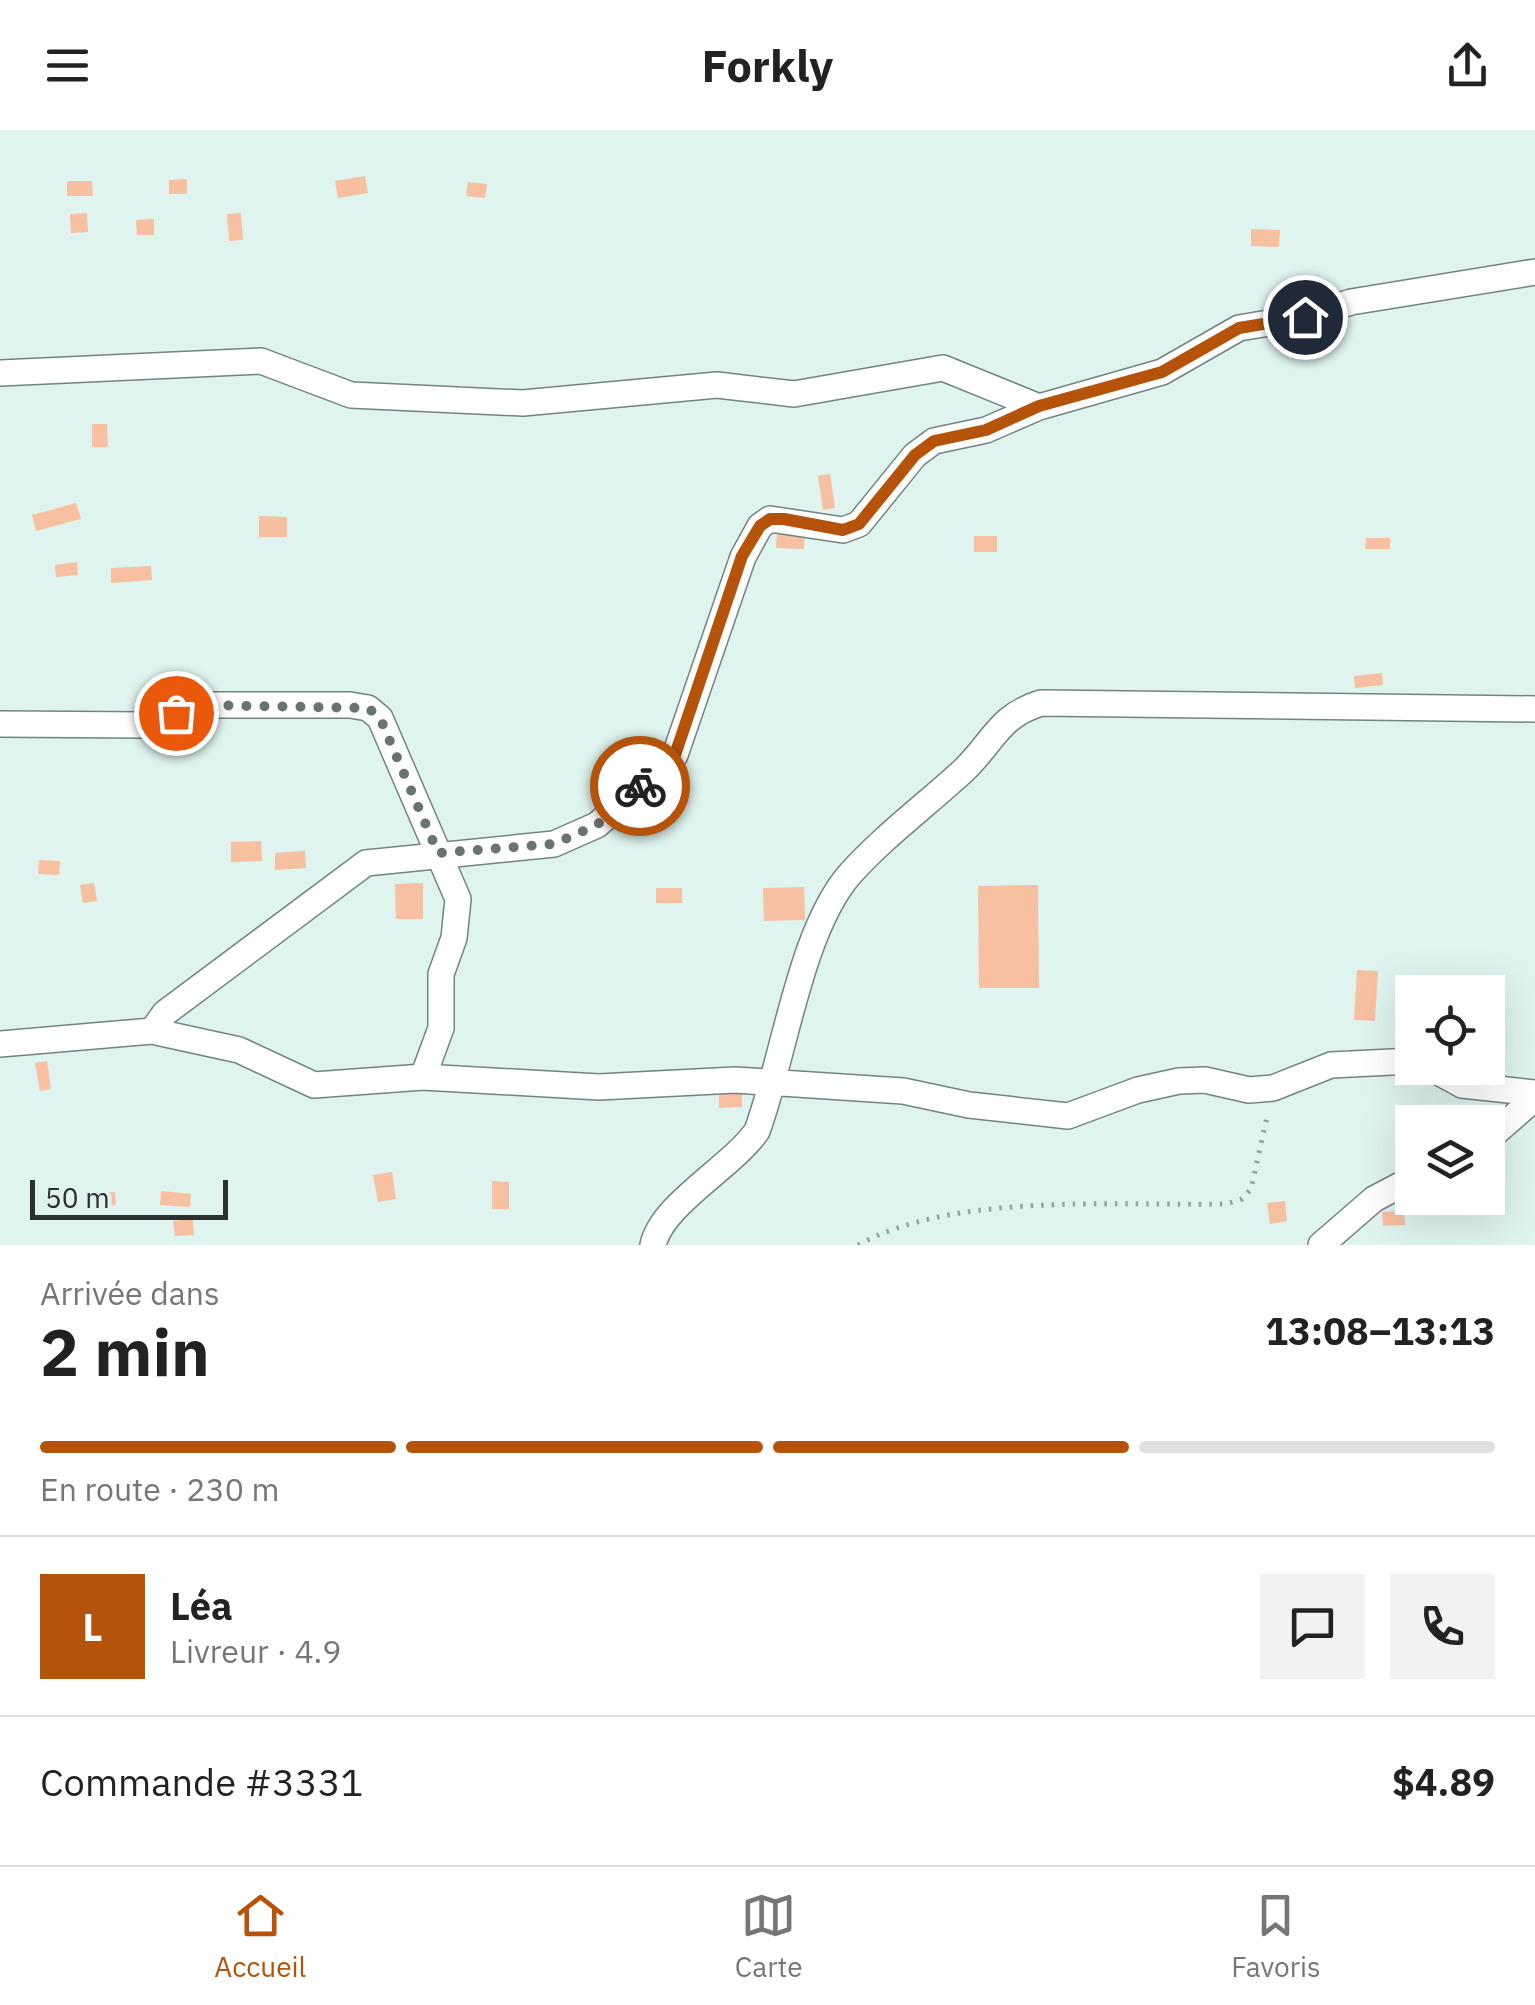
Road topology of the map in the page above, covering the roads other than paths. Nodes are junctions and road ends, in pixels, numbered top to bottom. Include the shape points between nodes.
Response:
1 (1535, 272) edge
2 (0, 373) edge
3 (1039, 406) junction
4 (1535, 709) edge
5 (0, 724) edge
6 (438, 853) junction
7 (152, 1032) junction
8 (0, 1044) edge
9 (1395, 1062) edge
10 (422, 1078) junction
11 (774, 1084) junction
12 (1462, 1085) edge
13 (1535, 1095) edge
14 (1505, 1123) edge
15 (1395, 1188) edge
16 (653, 1245) edge
17 (1322, 1245) edge

1 - 3 street via 1239,328 1162,372
2 - 3 street via 261,360 351,395 522,404 717,385 794,394 944,368
3 - 6 street via 986,430 934,441 859,524 843,530 770,519 760,526 742,556 675,755 597,825 554,844
4 - 11 street via 1040,703 1021,709 840,890 808,958
5 - 6 street via 144,725 196,705 368,708 380,718
6 - 7 street via 366,863 164,1013
6 - 10 street via 458,899 441,974 441,1028
7 - 8 street
7 - 10 street via 239,1050 314,1085
9 - 11 street via 1331,1066 1274,1088 1178,1081 1068,1116 903,1091
10 - 11 street via 599,1087
11 - 16 street via 744,1148 661,1223
12 - 13 street
13 - 14 street
15 - 17 street

